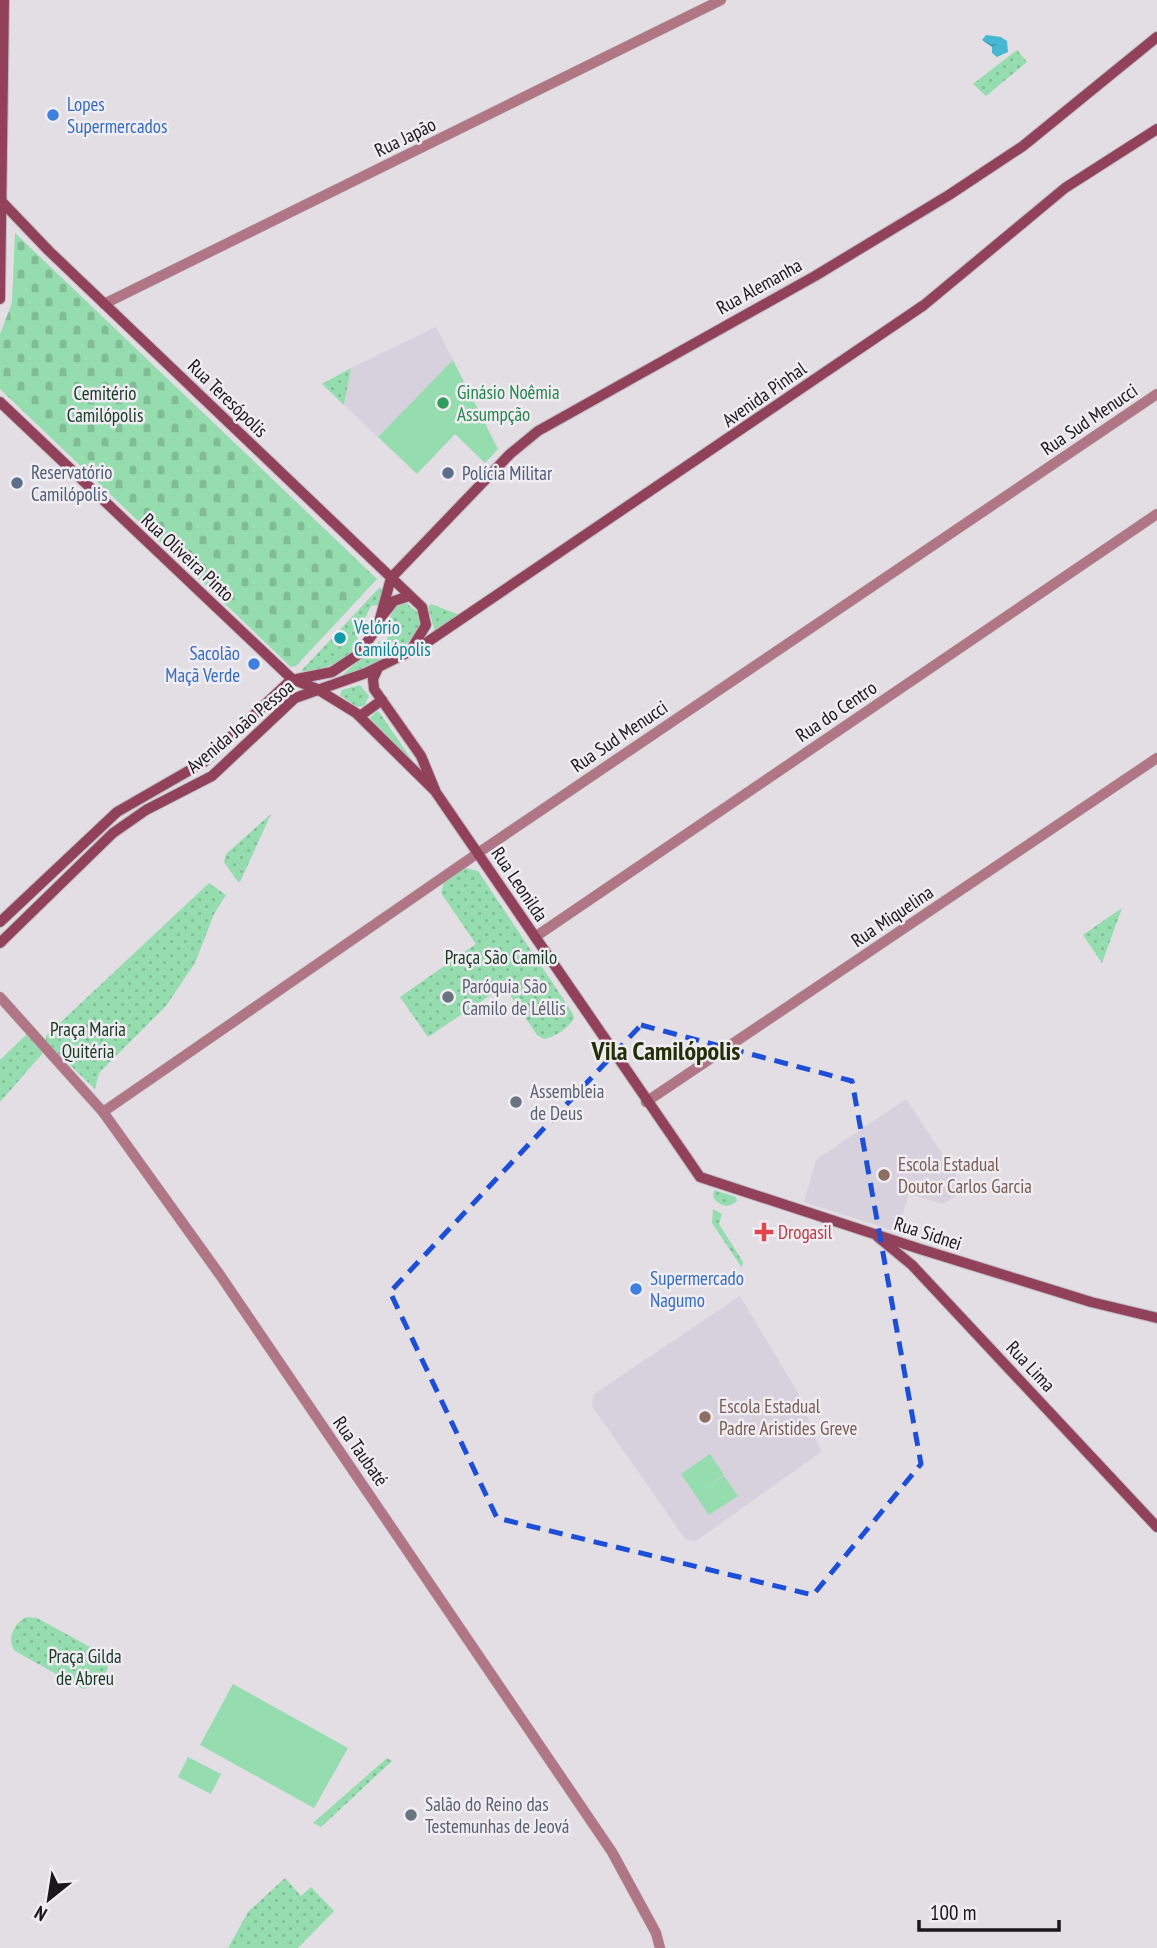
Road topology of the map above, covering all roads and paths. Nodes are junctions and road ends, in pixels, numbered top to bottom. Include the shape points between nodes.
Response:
1 (4, 0) edge
2 (721, 0) edge
3 (1157, 37) edge
4 (1157, 129) edge
5 (3, 203) junction
6 (23, 226) junction
7 (3, 232) junction
8 (0, 299) edge
9 (104, 304) junction
10 (1157, 394) edge
11 (0, 402) edge
12 (1157, 514) edge
13 (391, 578) junction
14 (409, 596) junction
15 (380, 618) junction
16 (411, 650) junction
17 (378, 668) junction
18 (292, 679) junction
19 (317, 689) junction
20 (382, 700) junction
21 (360, 716) junction
22 (1157, 758) edge
23 (435, 791) junction
24 (478, 853) junction
25 (0, 922) edge
26 (535, 937) junction
27 (0, 943) edge
28 (0, 997) edge
29 (646, 1102) junction
30 (103, 1112) junction
31 (693, 1171) joint
32 (875, 1235) junction
33 (920, 1249) junction
34 (892, 1254) junction
35 (912, 1265) junction
36 (1157, 1318) edge
37 (1157, 1527) edge
38 (660, 1948) edge

1 - 5 main road
2 - 9 street, Rua Japão
3 - 13 main road, Rua Alemanha via 1023,146 949,195 815,276 538,431 510,454
4 - 16 main road, Avenida Pinhal via 1065,188 923,305 553,559
5 - 6 main road, Rua Teresópolis
5 - 7 main road
6 - 7 main road via 10,226
6 - 9 main road, Rua Teresópolis
7 - 8 main road
9 - 13 main road, Rua Teresópolis
10 - 24 street, Rua Sud Menucci
11 - 18 main road, Rua Oliveira Pinto
12 - 26 street, Rua do Centro
13 - 14 main road, Rua Teresópolis
13 - 15 main road
14 - 15 main road via 394,601
14 - 16 main road, Rua Teresópolis via 422,607 426,619
15 - 18 main road via 365,648 346,665 324,675
16 - 17 main road, Avenida Pinhal
17 - 19 main road, Avenida Pinhal
17 - 20 main road via 373,685
18 - 19 main road, Avenida João Pessoa
18 - 25 main road, Avenida João Pessoa via 204,762 117,812
19 - 21 main road, Rua Leonilda
19 - 27 main road, Avenida João Pessoa via 295,698 212,776 113,833
20 - 21 main road
20 - 23 main road, Rua Leonilda via 426,766
21 - 23 main road, Rua Leonilda
22 - 29 street, Rua Miquelina
23 - 24 main road, Rua Leonilda
24 - 26 main road, Rua Leonilda
24 - 30 street, Rua Sud Menucci
26 - 29 main road, Rua Leonilda
28 - 30 street, Rua Taubaté
29 - 31 main road, Rua Leonilda
30 - 38 street, Rua Taubaté via 220,1275 612,1852
31 - 32 main road, Rua Sidnei via 715,1184
32 - 33 main road, Rua Sidnei
32 - 34 main road, Rua Lima
33 - 34 main road
33 - 35 main road via 913,1255
33 - 36 main road, Rua Sidnei
34 - 35 main road, Rua Lima
35 - 37 main road, Rua Lima

